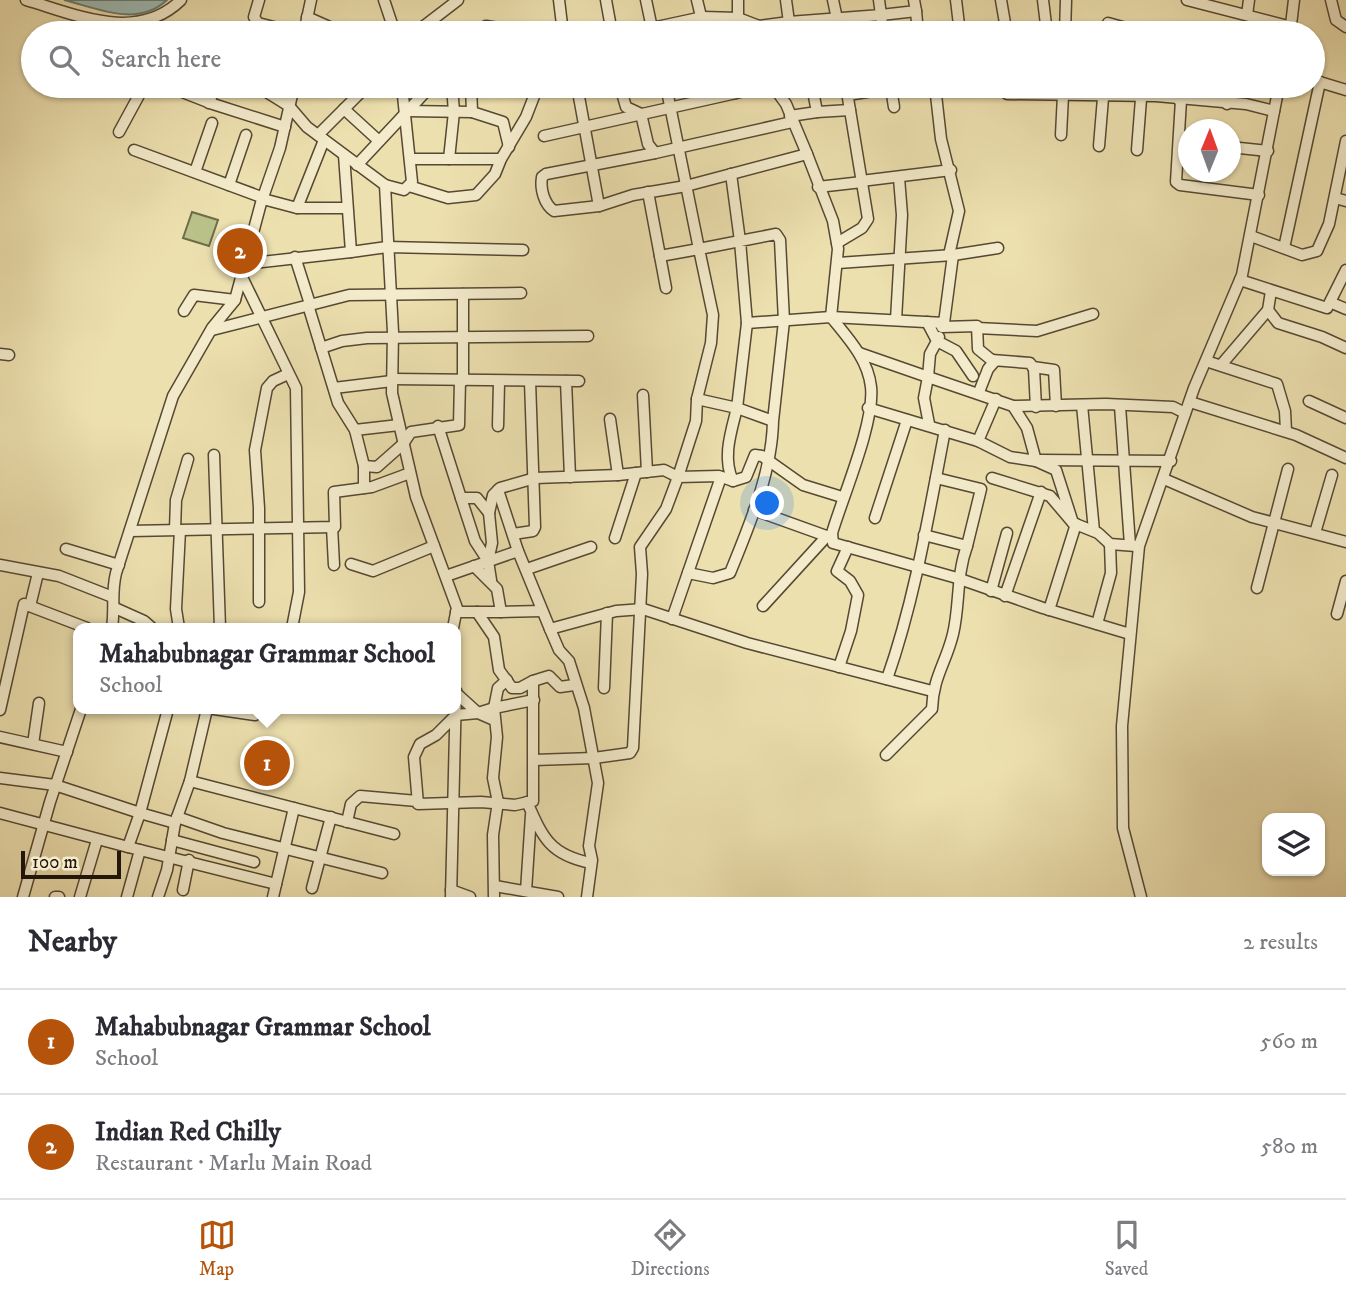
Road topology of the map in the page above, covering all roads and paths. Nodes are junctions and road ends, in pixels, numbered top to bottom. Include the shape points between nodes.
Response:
1 (26, 0) edge
2 (181, 0) edge
3 (259, 0) edge
4 (311, 0) edge
5 (384, 0) edge
6 (458, 0) edge
7 (559, 0) edge
8 (606, 0) edge
9 (646, 0) edge
10 (697, 0) edge
11 (738, 0) edge
12 (786, 0) edge
13 (833, 0) edge
14 (879, 0) edge
15 (956, 0) edge
16 (1001, 0) edge
17 (1043, 0) edge
18 (1066, 0) edge
19 (1187, 0) edge
20 (1249, 0) edge
21 (1294, 0) edge
22 (1331, 0) edge
23 (915, 5) edge
24 (881, 15) junction
25 (1247, 15) junction
26 (703, 17) junction
27 (307, 18) junction
28 (738, 18) junction
29 (838, 19) junction
30 (101, 21) edge
31 (146, 21) edge
32 (257, 21) edge
33 (306, 21) edge
34 (314, 21) edge
35 (391, 21) edge
36 (431, 21) edge
37 (562, 21) edge
38 (610, 21) edge
39 (651, 21) edge
40 (689, 21) edge
41 (704, 21) edge
42 (744, 21) edge
43 (789, 21) edge
44 (805, 21) edge
45 (882, 21) edge
46 (959, 21) edge
47 (1004, 21) edge
48 (1046, 21) edge
49 (1065, 21) edge
50 (1265, 21) edge
51 (1292, 21) edge
52 (1346, 27) edge
53 (1325, 84) edge
54 (1346, 90) edge
55 (138, 98) edge
56 (197, 98) edge
57 (211, 98) edge
58 (276, 98) edge
59 (291, 98) edge
60 (355, 98) edge
61 (404, 98) edge
62 (420, 98) edge
63 (453, 98) edge
64 (471, 98) edge
65 (533, 98) edge
66 (579, 98) edge
67 (623, 98) edge
68 (669, 98) edge
69 (705, 98) edge
70 (780, 98) edge
71 (814, 98) edge
72 (848, 98) edge
73 (893, 98) edge
74 (936, 98) edge
75 (1064, 98) edge
76 (1104, 98) edge
77 (1141, 98) edge
78 (1172, 98) edge
79 (1228, 98) edge
80 (1277, 98) edge
81 (1313, 98) edge
82 (1180, 100) junction
83 (209, 103) junction
84 (1227, 104) junction
85 (289, 106) junction
86 (894, 107) dead end
87 (672, 108) junction
88 (344, 109) junction
89 (850, 110) junction
90 (1274, 111) junction
91 (454, 112) junction
92 (472, 112) junction
93 (817, 112) junction
94 (406, 113) junction
95 (641, 114) junction
96 (791, 119) junction
97 (1182, 119) edge
98 (212, 123) dead end
99 (585, 126) junction
100 (285, 127) junction
101 (120, 132) dead end
102 (246, 135) dead end
103 (1061, 135) dead end
104 (544, 136) dead end
105 (321, 138) junction
106 (1346, 141) edge
107 (379, 142) junction
108 (1099, 146) dead end
109 (509, 147) junction
110 (679, 147) junction
111 (1241, 148) edge
112 (134, 150) dead end
113 (1137, 150) dead end
114 (1268, 151) junction
115 (654, 153) junction
116 (807, 154) junction
117 (344, 155) junction
118 (410, 159) junction
119 (449, 159) junction
120 (501, 159) junction
121 (358, 165) junction
122 (592, 165) junction
123 (951, 170) junction
124 (195, 173) junction
125 (732, 174) junction
126 (899, 178) junction
127 (1178, 178) edge
128 (862, 181) junction
129 (229, 185) junction
130 (385, 185) junction
131 (409, 186) junction
132 (686, 186) junction
133 (818, 187) junction
134 (648, 192) junction
135 (1259, 195) junction
136 (263, 198) junction
137 (1335, 198) junction
138 (1346, 201) edge
139 (599, 206) junction
140 (297, 208) junction
141 (346, 208) junction
142 (1251, 236) junction
143 (740, 241) junction
144 (837, 243) junction
145 (387, 247) junction
146 (998, 248) dead end
147 (1284, 248) junction
148 (699, 249) junction
149 (523, 250) dead end
150 (351, 252) junction
151 (951, 255) junction
152 (660, 256) junction
153 (295, 257) junction
154 (897, 258) junction
155 (838, 263) junction
156 (244, 264) junction
157 (1346, 270) edge
158 (241, 275) junction
159 (1240, 280) junction
160 (666, 288) dead end
161 (1271, 291) junction
162 (521, 293) dead end
163 (391, 294) junction
164 (463, 294) junction
165 (234, 300) junction
166 (1332, 303) junction
167 (309, 305) junction
168 (1346, 309) edge
169 (1268, 310) junction
170 (184, 311) dead end
171 (1093, 314) dead end
172 (831, 317) junction
173 (262, 319) junction
174 (896, 320) junction
175 (784, 321) junction
176 (927, 322) junction
177 (747, 323) junction
178 (943, 325) junction
179 (977, 328) junction
180 (212, 330) junction
181 (588, 336) dead end
182 (393, 338) junction
183 (463, 338) junction
184 (937, 341) junction
185 (321, 348) junction
186 (1346, 348) edge
187 (859, 353) junction
188 (992, 360) junction
189 (1206, 361) junction
190 (1221, 365) junction
191 (1033, 367) junction
192 (288, 374) junction
193 (973, 376) dead end
194 (928, 377) junction
195 (392, 380) junction
196 (462, 381) junction
197 (530, 381) junction
198 (566, 381) junction
199 (579, 381) dead end
200 (499, 382) junction
201 (334, 388) junction
202 (979, 392) junction
203 (643, 395) dead end
204 (697, 399) junction
205 (996, 399) junction
206 (1309, 401) dead end
207 (1190, 402) junction
208 (1082, 405) junction
209 (1013, 406) junction
210 (1056, 406) junction
211 (1120, 406) junction
212 (1036, 407) junction
213 (737, 408) junction
214 (868, 408) junction
215 (1185, 413) junction
216 (1346, 418) edge
217 (610, 419) dead end
218 (907, 420) junction
219 (773, 421) junction
220 (929, 424) junction
221 (399, 425) junction
222 (438, 426) junction
223 (498, 426) dead end
224 (355, 430) junction
225 (945, 430) junction
226 (1286, 431) junction
227 (978, 441) junction
228 (403, 444) junction
229 (214, 455) dead end
230 (1346, 458) edge
231 (188, 459) dead end
232 (768, 459) junction
233 (1088, 460) junction
234 (1124, 460) junction
235 (1036, 461) junction
236 (1171, 461) junction
237 (364, 466) junction
238 (1288, 469) dead end
239 (410, 473) junction
240 (642, 473) junction
241 (618, 475) junction
242 (1332, 475) dead end
243 (570, 477) junction
244 (678, 477) junction
245 (721, 477) junction
246 (535, 478) junction
247 (936, 478) junction
248 (992, 478) dead end
249 (1164, 479) junction
250 (733, 481) junction
251 (364, 488) junction
252 (1041, 492) junction
253 (495, 493) junction
254 (842, 497) junction
255 (461, 498) junction
256 (477, 498) junction
257 (754, 510) junction
258 (489, 513) junction
259 (876, 518) dead end
260 (1273, 522) junction
261 (1074, 523) junction
262 (296, 526) junction
263 (259, 527) junction
264 (332, 527) junction
265 (177, 530) junction
266 (216, 530) junction
267 (130, 531) junction
268 (1094, 531) junction
269 (1007, 533) dead end
270 (1315, 533) junction
271 (513, 534) junction
272 (924, 535) junction
273 (830, 537) junction
274 (615, 538) dead end
275 (1346, 541) edge
276 (1110, 544) junction
277 (1134, 545) junction
278 (434, 546) junction
279 (591, 547) dead end
280 (848, 547) junction
281 (967, 547) junction
282 (66, 549) dead end
283 (517, 551) junction
284 (488, 561) junction
285 (351, 564) dead end
286 (0, 565) edge
287 (118, 565) junction
288 (334, 565) dead end
289 (474, 566) junction
290 (918, 568) junction
291 (527, 569) junction
292 (38, 573) junction
293 (688, 573) junction
294 (446, 576) junction
295 (957, 578) junction
296 (491, 580) junction
297 (1346, 582) edge
298 (1257, 588) dead end
299 (991, 591) junction
300 (110, 596) junction
301 (1005, 596) junction
302 (259, 602) dead end
303 (30, 606) junction
304 (762, 607) dead end
305 (115, 608) junction
306 (640, 609) junction
307 (1049, 610) junction
308 (542, 611) junction
309 (456, 612) junction
310 (477, 612) junction
311 (500, 612) junction
312 (607, 613) junction
313 (1337, 614) dead end
314 (672, 619) junction
315 (74, 623) edge
316 (113, 623) edge
317 (146, 623) edge
318 (178, 623) edge
319 (220, 623) edge
320 (293, 623) edge
321 (454, 623) edge
322 (1097, 624) junction
323 (550, 629) junction
324 (1130, 634) junction
325 (839, 667) junction
326 (887, 679) junction
327 (507, 680) junction
328 (534, 681) junction
329 (574, 685) junction
330 (604, 688) dead end
331 (932, 691) junction
332 (461, 696) edge
333 (534, 700) junction
334 (39, 703) dead end
335 (494, 708) junction
336 (0, 710) edge
337 (478, 713) junction
338 (79, 714) edge
339 (167, 714) edge
340 (206, 714) edge
341 (456, 715) junction
342 (494, 720) junction
343 (0, 737) edge
344 (33, 744) junction
345 (66, 752) junction
346 (886, 755) dead end
347 (594, 758) junction
348 (534, 760) junction
349 (0, 778) edge
350 (190, 780) junction
351 (55, 785) junction
352 (417, 801) junction
353 (498, 802) junction
354 (452, 803) junction
355 (529, 807) junction
356 (294, 808) junction
357 (0, 813) edge
358 (140, 813) junction
359 (331, 817) junction
360 (176, 820) junction
361 (347, 822) junction
362 (44, 824) junction
363 (394, 834) dead end
364 (97, 840) junction
365 (172, 840) junction
366 (128, 847) junction
367 (286, 847) junction
368 (140, 849) junction
369 (170, 856) junction
370 (321, 857) junction
371 (190, 860) junction
372 (254, 862) dead end
373 (591, 863) junction
374 (382, 873) dead end
375 (276, 884) junction
376 (313, 888) dead end
377 (183, 890) dead end
378 (494, 891) edge
379 (526, 891) junction
380 (451, 894) edge
381 (23, 897) edge
382 (80, 897) edge
383 (127, 897) edge
384 (158, 897) edge
385 (272, 897) edge
386 (470, 897) edge
387 (558, 897) edge
388 (587, 897) edge
389 (1140, 897) edge

1 - 30 street
2 - 31 street via 167,13
3 - 32 street
4 - 27 street
5 - 35 street
6 - 36 street
7 - 37 street
8 - 38 street
9 - 39 street
10 - 26 street
11 - 28 street
12 - 43 street
13 - 29 street
14 - 24 street
15 - 46 street
16 - 47 street
17 - 48 street
18 - 49 street
19 - 25 street
20 - 25 street
21 - 51 street
22 - 52 street via 1336,20
23 - 24 street
24 - 29 street
24 - 45 street
25 - 50 street
26 - 28 street
26 - 40 street
26 - 41 street
27 - 33 street
27 - 34 street
28 - 42 street
29 - 44 street
53 - 54 street
55 - 101 street
56 - 83 street
57 - 83 street
58 - 85 street
59 - 85 street
60 - 88 street
61 - 94 street
62 - 94 street
63 - 91 street
64 - 92 street
65 - 109 street
66 - 99 street
67 - 95 street via 626,107
68 - 87 street
69 - 87 street
70 - 96 street
71 - 93 street
72 - 89 street
73 - 86 street
74 - 123 street
75 - 103 street
76 - 108 street
77 - 113 street
78 - 82 street
79 - 84 street
80 - 90 street
81 - 147 street
82 - 84 street
82 - 97 street
83 - 100 street
84 - 90 street
85 - 100 street
85 - 105 street
87 - 95 street
87 - 110 street
88 - 105 street
88 - 107 street
89 - 93 street
89 - 128 street
90 - 114 street
91 - 92 street
91 - 94 street
91 - 119 street
92 - 109 street via 503,122
93 - 96 street
94 - 107 street
94 - 118 street
95 - 99 street
95 - 115 street
96 - 110 street
96 - 116 street
98 - 124 street
99 - 104 street
99 - 122 street
100 - 136 street
102 - 129 street
105 - 117 street
105 - 140 street
106 - 137 street
107 - 121 street
109 - 120 street
110 - 115 street
110 - 132 street
111 - 114 street
112 - 124 street
114 - 135 street
115 - 122 street
116 - 125 street
116 - 133 street
117 - 121 street
117 - 141 street
118 - 119 street
118 - 131 street
119 - 120 street
120 - 131 street via 495,174 476,195 448,198
121 - 130 street
122 - 139 street
122 - 139 street via 545,174 542,191 554,211
123 - 126 street
123 - 151 street via 959,211
124 - 129 street
125 - 132 street
125 - 143 street
126 - 128 street
126 - 154 street via 902,215
127 - 135 street via 1177,184
128 - 133 street
128 - 144 street via 867,219 862,228
129 - 136 street
130 - 131 street via 404,190
130 - 145 street
132 - 134 street
132 - 148 street
133 - 144 street
134 - 139 street
134 - 152 street
135 - 142 street
136 - 140 street
136 - 156 street
137 - 138 street
137 - 147 street via 1325,239 1317,251 1307,256
140 - 141 street
141 - 150 street
142 - 147 street
142 - 159 street
143 - 148 street
143 - 175 street via 778,236
143 - 177 street
144 - 155 street
145 - 149 street
145 - 150 street
145 - 163 street
146 - 151 street
148 - 152 street
148 - 204 street via 713,315
150 - 153 street
151 - 154 street
151 - 178 street
152 - 160 street
153 - 156 street
153 - 167 street
154 - 155 street
154 - 174 street
155 - 172 street
156 - 158 street
157 - 166 street
158 - 165 street
158 - 173 street
159 - 161 street
159 - 189 street
161 - 166 street via 1321,308
161 - 169 street
162 - 164 street
163 - 164 street
163 - 167 street via 349,295
163 - 182 street
164 - 183 street
165 - 170 street via 194,295
165 - 180 street
166 - 168 street
167 - 173 street
167 - 185 street
169 - 186 street via 1278,323
169 - 190 street
171 - 179 street via 1037,331
172 - 174 street
172 - 175 street
172 - 187 street
173 - 180 street
173 - 192 street
174 - 176 street
175 - 177 street
175 - 219 street
176 - 178 street
176 - 184 street
177 - 213 street
178 - 179 street
178 - 184 street
179 - 188 street via 978,349
180 - 267 street via 173,397
181 - 183 street
182 - 183 street
182 - 185 street via 342,341
182 - 195 street
183 - 196 street
184 - 193 street via 956,352
184 - 194 street via 930,354
185 - 201 street
187 - 194 street
187 - 214 street via 871,388
188 - 191 street via 1025,362
188 - 202 street
189 - 190 street
189 - 207 street
190 - 226 street via 1277,384
191 - 210 street via 1054,370
191 - 212 street
192 - 262 street via 296,388
192 - 263 street via 267,388 261,409 255,450
194 - 202 street
194 - 220 street via 924,398
195 - 196 street
195 - 201 street
195 - 221 street
196 - 200 street
196 - 222 street via 459,425
197 - 198 street
197 - 200 street
197 - 246 street
198 - 199 street
198 - 243 street
200 - 223 street
201 - 224 street via 339,407
202 - 205 street
203 - 240 street
204 - 213 street
204 - 244 street via 696,421
205 - 209 street
205 - 227 street
206 - 216 street
207 - 215 street
207 - 226 street
208 - 210 street
208 - 211 street
208 - 233 street
209 - 212 street
209 - 235 street via 1027,428
210 - 212 street
211 - 215 street via 1173,407
211 - 234 street
213 - 219 street
213 - 250 street via 727,457
214 - 218 street
214 - 254 street via 862,444
215 - 236 street
217 - 241 street
218 - 220 street
218 - 259 street
219 - 232 street
220 - 225 street
221 - 224 street
221 - 228 street
222 - 228 street via 411,432
222 - 255 street
224 - 237 street
225 - 227 street
225 - 247 street
226 - 230 street
227 - 235 street via 1010,457
228 - 237 street via 377,467
228 - 239 street
229 - 266 street
231 - 265 street via 176,500
232 - 250 street via 755,455 746,477
232 - 254 street via 803,485
232 - 257 street
233 - 234 street
233 - 235 street
233 - 268 street
234 - 236 street
234 - 277 street
235 - 261 street via 1056,470
236 - 249 street
237 - 251 street
238 - 260 street
239 - 251 street
239 - 278 street
240 - 241 street
240 - 244 street via 664,470
240 - 274 street
241 - 243 street
242 - 270 street
243 - 246 street
244 - 245 street
244 - 306 street via 666,509 640,547
245 - 250 street
245 - 293 street
246 - 253 street
246 - 271 street via 534,530
247 - 272 street
247 - 281 street via 981,489
248 - 252 street
249 - 260 street
249 - 277 street
251 - 264 street via 334,492
252 - 261 street
252 - 301 street
253 - 256 street
253 - 258 street
253 - 271 street
254 - 273 street
255 - 256 street
255 - 284 street via 475,541
256 - 258 street
257 - 273 street
257 - 293 street via 730,573 713,578
258 - 284 street via 492,543
260 - 270 street
260 - 298 street
261 - 268 street
261 - 307 street
262 - 263 street
262 - 264 street
262 - 320 street via 299,592
263 - 266 street
263 - 302 street
264 - 288 street
265 - 266 street
265 - 267 street
265 - 318 street
266 - 319 street
267 - 287 street
268 - 276 street
269 - 299 street
270 - 275 street
271 - 283 street
272 - 281 street
272 - 290 street
273 - 280 street via 833,543
273 - 304 street
276 - 277 street
276 - 322 street via 1111,573
277 - 324 street
278 - 285 street via 373,571
278 - 294 street
279 - 291 street
280 - 290 street
280 - 325 street via 836,571 850,581 858,595
281 - 295 street
282 - 287 street
283 - 284 street
283 - 291 street
284 - 289 street
284 - 296 street
286 - 292 street
287 - 300 street
289 - 294 street
289 - 296 street
290 - 295 street
290 - 326 street
291 - 308 street
292 - 300 street via 60,576
292 - 303 street
293 - 314 street
294 - 309 street
295 - 299 street
295 - 331 street via 952,636
296 - 311 street
297 - 313 street
299 - 301 street
300 - 305 street
301 - 307 street
303 - 315 street
303 - 336 street via 24,604
305 - 316 street
305 - 317 street
306 - 312 street
306 - 314 street
306 - 347 street via 633,748 630,753
307 - 322 street
308 - 311 street
308 - 323 street
309 - 310 street
309 - 321 street
310 - 311 street
310 - 327 street via 494,637 499,670
312 - 323 street
312 - 330 street
314 - 325 street
322 - 324 street
323 - 329 street via 569,661
324 - 389 street via 1122,726 1123,828
325 - 326 street
326 - 331 street
327 - 328 street via 512,688
327 - 335 street via 498,688
328 - 329 street via 549,676 560,687
328 - 333 street
329 - 347 street
331 - 346 street via 932,709
332 - 337 street
333 - 335 street
333 - 348 street
334 - 344 street
335 - 337 street
335 - 342 street
337 - 341 street
337 - 342 street
338 - 345 street
339 - 358 street
340 - 350 street
341 - 352 street via 420,744 414,757
341 - 354 street
342 - 353 street via 493,778
343 - 344 street
344 - 345 street
345 - 351 street
347 - 348 street
347 - 373 street via 598,783
348 - 355 street
349 - 351 street
350 - 356 street
350 - 360 street
351 - 358 street
351 - 362 street
352 - 354 street
352 - 361 street via 360,796 351,804
353 - 354 street
353 - 355 street
353 - 378 street via 493,835
354 - 380 street
355 - 373 street via 553,848 562,856
355 - 379 street
356 - 359 street
356 - 367 street
357 - 362 street
358 - 360 street
358 - 366 street
359 - 361 street
359 - 370 street
360 - 365 street
360 - 367 street
361 - 363 street
362 - 364 street
362 - 381 street
364 - 366 street
364 - 382 street
365 - 369 street
365 - 372 street
366 - 368 street
367 - 370 street
367 - 375 street
368 - 369 street
368 - 383 street
369 - 371 street
369 - 384 street
370 - 374 street
370 - 376 street
371 - 375 street
371 - 377 street
373 - 388 street
375 - 385 street
378 - 379 street
379 - 387 street
380 - 386 street

